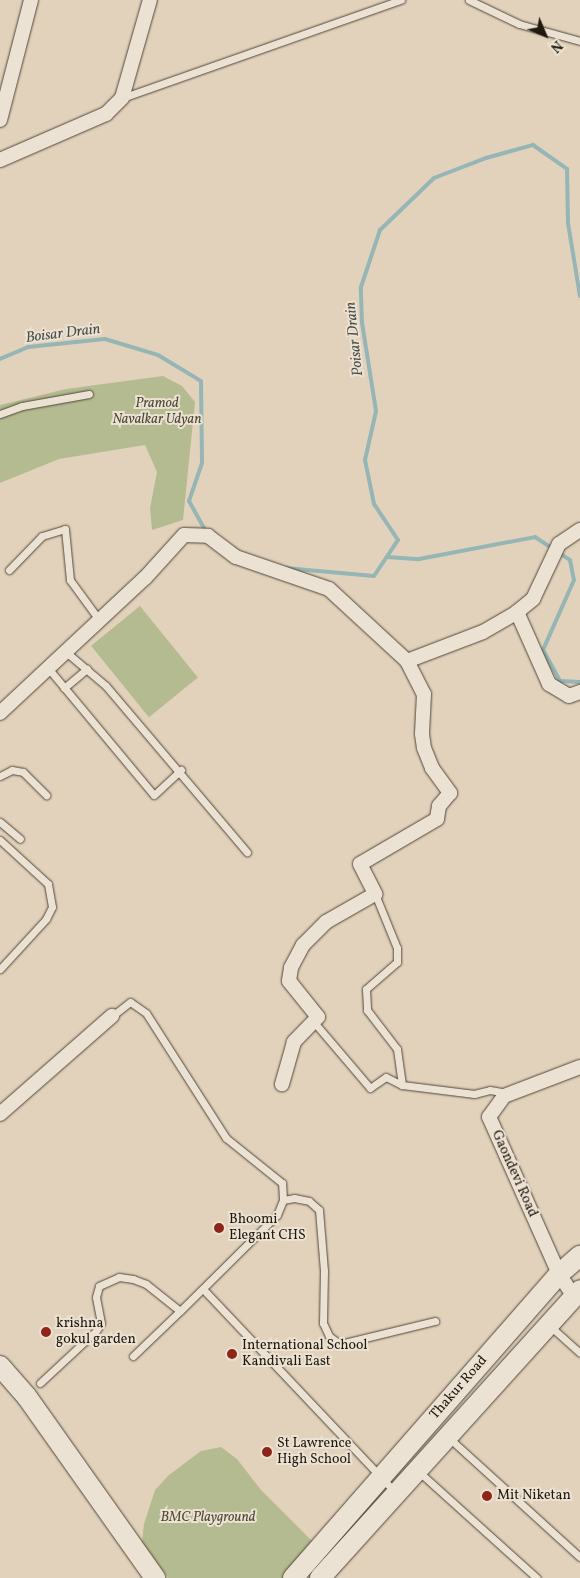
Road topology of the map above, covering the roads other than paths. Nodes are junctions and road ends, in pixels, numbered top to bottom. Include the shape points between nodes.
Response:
1 (31, 0) edge
2 (150, 0) edge
3 (401, 0) edge
4 (468, 0) edge
5 (580, 41) edge
6 (122, 98) junction
7 (0, 120) edge
8 (0, 160) edge
9 (90, 394) dead end
10 (0, 414) edge
11 (580, 530) edge
12 (9, 570) dead end
13 (517, 612) junction
14 (100, 621) junction
15 (66, 652) junction
16 (407, 661) junction
17 (48, 668) junction
18 (87, 668) junction
19 (64, 688) junction
20 (580, 692) edge
21 (0, 713) edge
22 (181, 770) junction
23 (0, 776) edge
24 (46, 795) dead end
25 (0, 822) edge
26 (20, 839) dead end
27 (0, 840) edge
28 (247, 852) dead end
29 (375, 894) junction
30 (0, 969) edge
31 (112, 1016) joint
32 (314, 1022) junction
33 (580, 1067) edge
34 (282, 1084) dead end
35 (402, 1085) junction
36 (509, 1094) junction
37 (0, 1114) edge
38 (283, 1200) junction
39 (580, 1256) edge
40 (558, 1274) junction
41 (203, 1289) junction
42 (577, 1294) edge
43 (180, 1312) junction
44 (435, 1320) dead end
45 (550, 1326) junction
46 (580, 1353) edge
47 (133, 1356) dead end
48 (0, 1366) edge
49 (40, 1383) dead end
50 (449, 1437) junction
51 (418, 1471) junction
52 (380, 1478) junction
53 (397, 1494) junction
54 (341, 1524) junction
55 (355, 1540) junction
56 (580, 1557) edge
57 (155, 1578) edge
58 (293, 1578) edge
59 (320, 1578) edge
60 (537, 1578) edge

1 - 7 street
2 - 6 street
3 - 6 lane
4 - 5 lane via 519,24
6 - 8 street via 106,114
9 - 10 lane via 22,406
11 - 13 street via 556,551 532,599
12 - 14 lane via 42,536 65,528 70,580
13 - 16 street via 483,632
13 - 20 street via 549,684 569,696
14 - 15 street
14 - 16 street via 184,535 208,536 236,557 329,589
15 - 17 street
15 - 18 lane
16 - 29 street via 424,694 424,748 432,768 450,793 439,806 437,819 360,864
17 - 19 lane
17 - 21 street
18 - 19 lane
18 - 22 lane
19 - 22 lane via 154,795
22 - 28 lane
23 - 24 lane via 12,770 23,772
25 - 26 lane
27 - 30 lane via 48,884 52,907 46,919
29 - 32 street via 312,933 291,968 289,982 318,1017
29 - 35 lane via 397,948 397,962 366,989 367,1010 397,1049
31 - 37 street
31 - 38 lane via 130,1002 146,1013 226,1138 282,1183
32 - 34 street via 294,1042
32 - 35 lane via 370,1088 386,1077
33 - 36 street, Gaondevi Road
35 - 36 lane via 474,1094 490,1090
36 - 40 street, Gaondevi Road via 497,1104 489,1118
38 - 41 lane via 277,1215
38 - 44 lane via 309,1201 319,1210 324,1271 323,1324 329,1336 340,1344
39 - 40 street, Thakur Road
40 - 42 street
40 - 52 street, Thakur Road
41 - 43 lane
41 - 52 lane
42 - 45 street, Thakur Road
43 - 47 lane
43 - 49 lane via 146,1284 133,1279 119,1277 99,1286 96,1297 101,1323
45 - 46 lane
45 - 50 street, Thakur Road
48 - 57 street via 27,1397
50 - 51 street, Thakur Road
50 - 56 lane
51 - 53 street, Thakur Road
51 - 60 lane
52 - 53 lane
52 - 54 street, Thakur Road
53 - 55 street, Thakur Road
54 - 55 street
54 - 58 street, Thakur Road
55 - 59 street, Thakur Road

